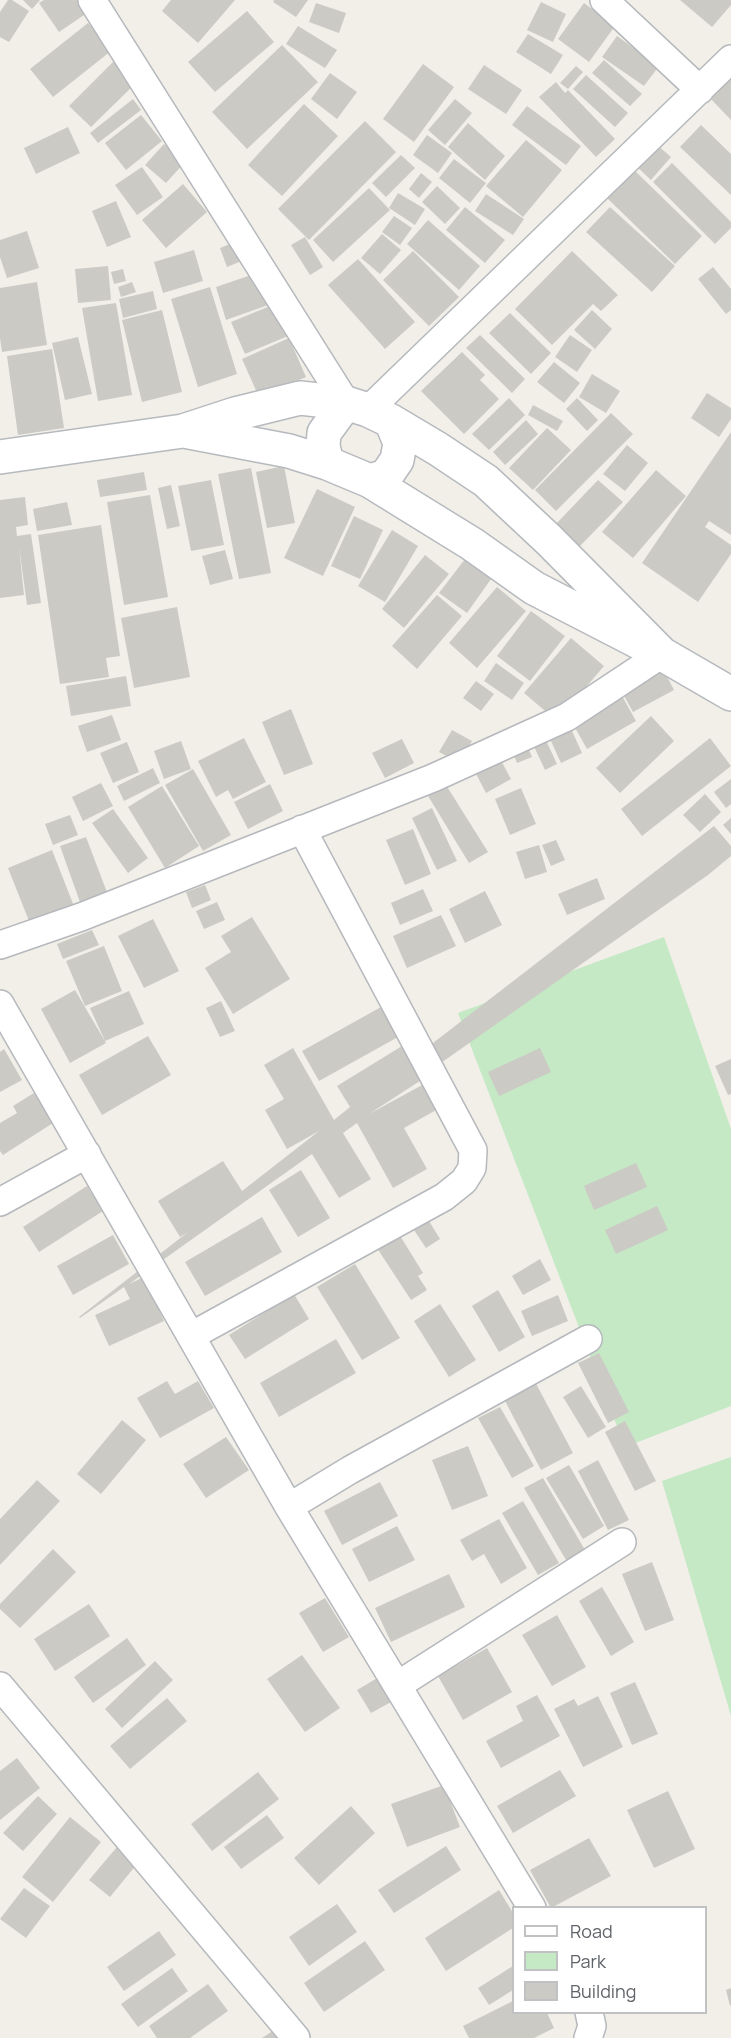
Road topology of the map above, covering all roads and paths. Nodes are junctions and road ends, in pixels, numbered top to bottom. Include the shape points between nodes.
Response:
1 (92, 0) edge
2 (604, 0) edge
3 (731, 59) edge
4 (700, 90) junction
5 (368, 411) junction
6 (183, 431) junction
7 (0, 457) edge
8 (327, 463) junction
9 (370, 481) junction
10 (662, 654) junction
11 (731, 693) edge
12 (302, 829) junction
13 (0, 945) edge
14 (0, 1004) edge
15 (87, 1154) junction
16 (0, 1202) edge
17 (190, 1336) junction
18 (588, 1339) dead end
19 (289, 1507) junction
20 (622, 1542) dead end
21 (398, 1684) junction
22 (0, 1686) edge
23 (531, 1906) edge
24 (589, 2014) edge
25 (296, 2038) edge
26 (588, 2038) edge

1 - 5 street
2 - 4 street
3 - 4 street
4 - 5 street
5 - 6 main road via 300,398
5 - 8 main road via 324,433
5 - 9 main road via 399,443 397,460 386,476
5 - 10 main road via 438,449 486,481
6 - 7 main road
6 - 8 main road via 289,451
8 - 9 main road
9 - 10 main road via 472,543 534,588
10 - 11 main road
10 - 12 street via 567,717 433,778
12 - 13 street
12 - 17 street via 473,1150 472,1168 464,1181 444,1197
14 - 15 street
15 - 16 street
15 - 17 street
17 - 19 street
18 - 19 street
19 - 21 street
20 - 21 street
21 - 23 street
22 - 25 street
24 - 26 street via 592,2026

